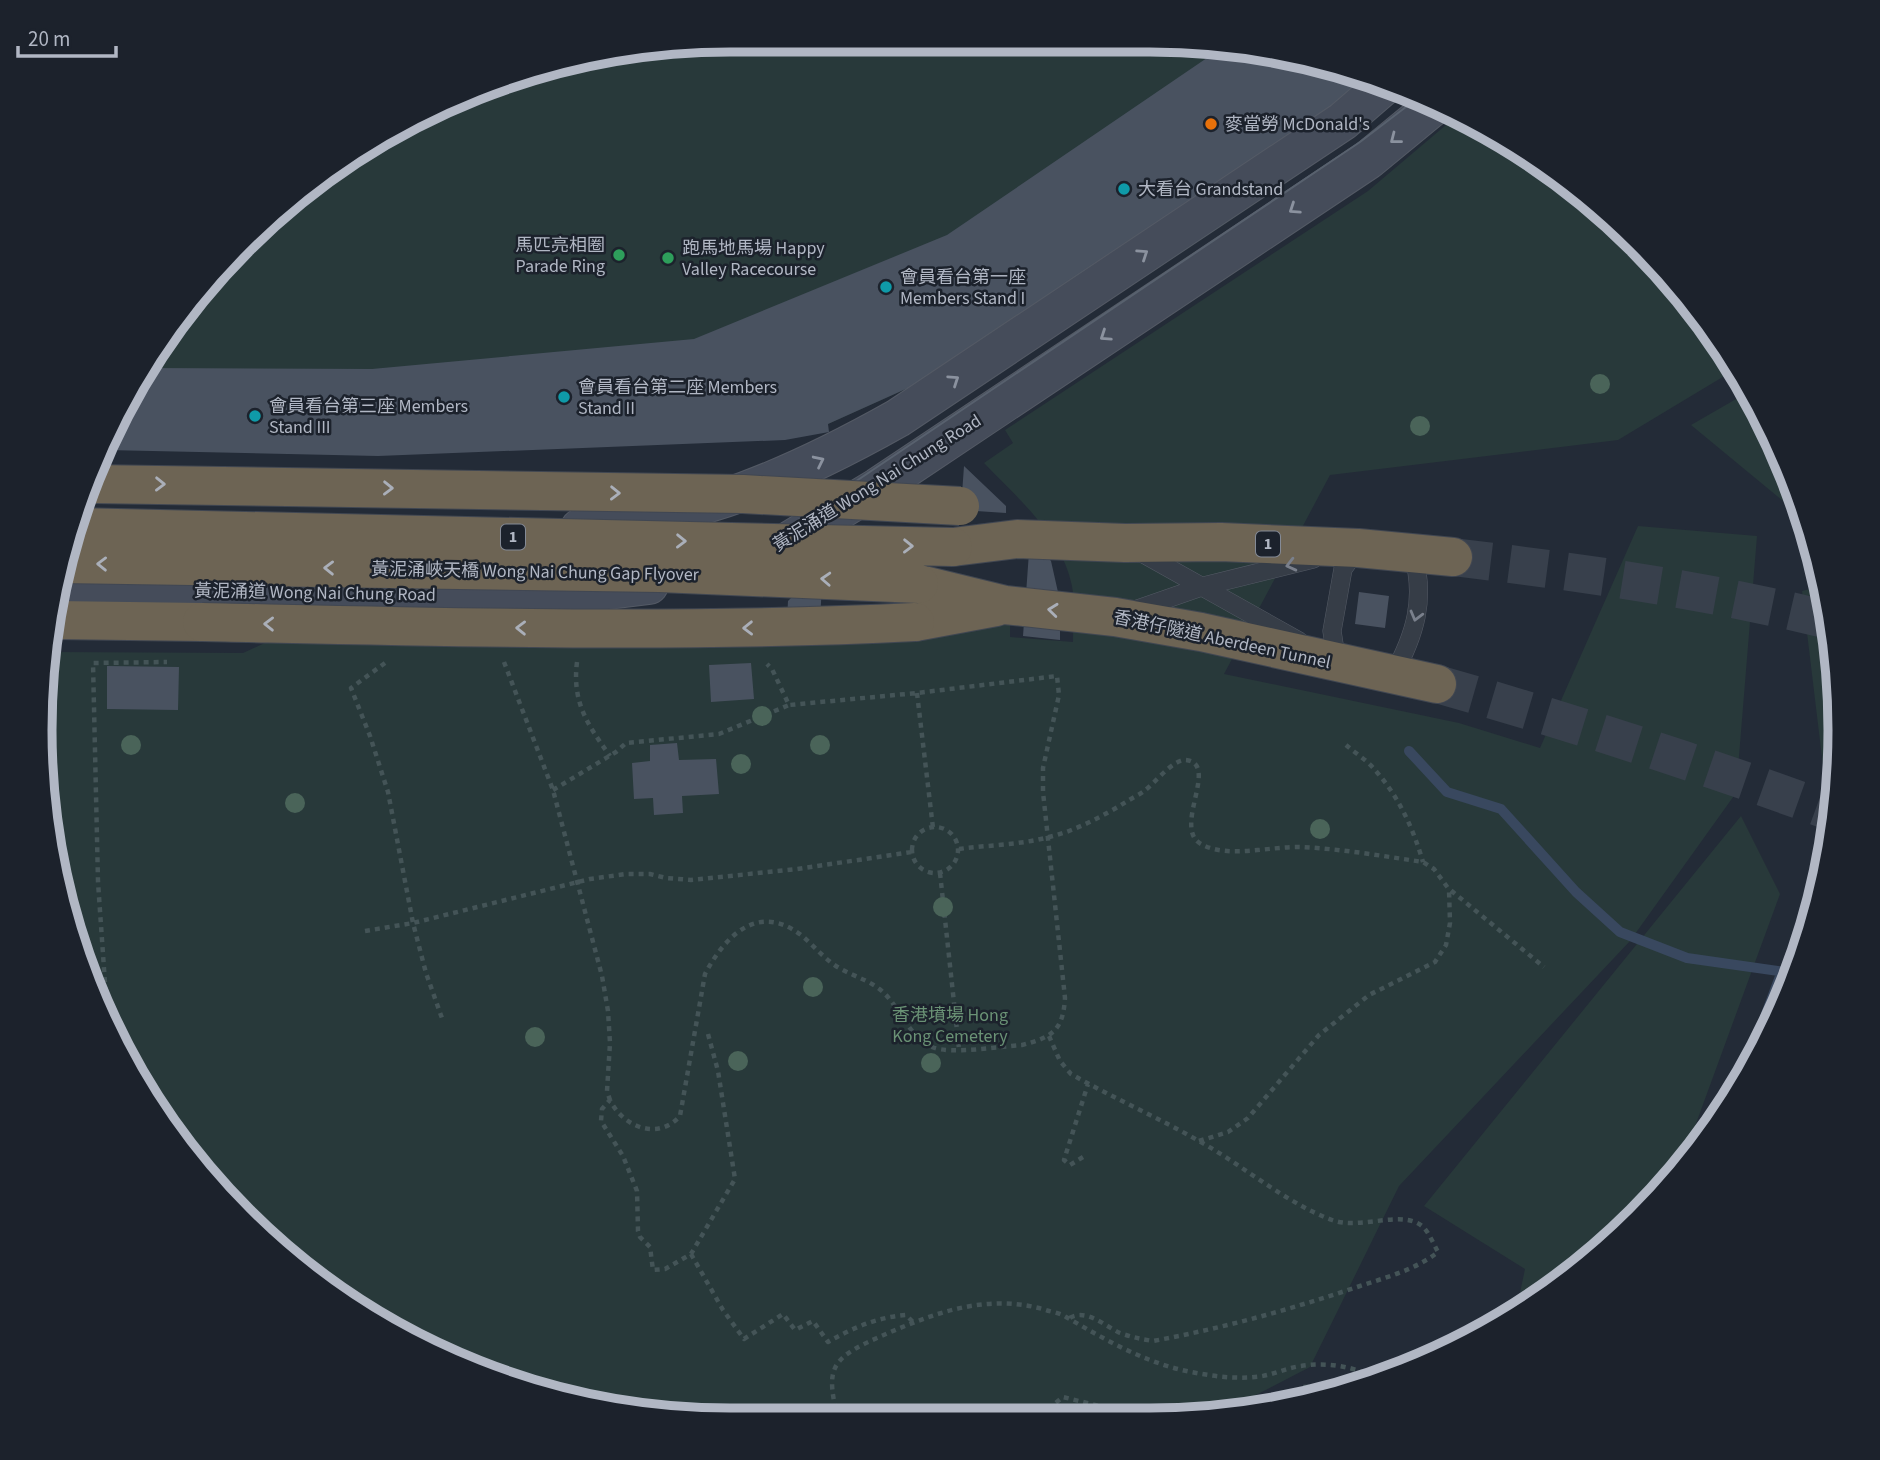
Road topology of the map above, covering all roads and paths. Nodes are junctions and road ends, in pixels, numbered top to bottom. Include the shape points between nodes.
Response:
1 (1377, 92) edge
2 (1426, 111) edge
3 (99, 484) edge
4 (85, 522) edge
5 (84, 527) edge
6 (1017, 539) junction
7 (1117, 543) junction
8 (1357, 548) junction
9 (1413, 554) junction
10 (1453, 558) tunnel mouth
11 (74, 564) edge
12 (1204, 586) junction
13 (68, 590) edge
14 (1005, 605) junction
15 (1108, 616) junction
16 (62, 620) edge
17 (393, 657) dead end
18 (577, 661) dead end
19 (167, 662) dead end
20 (504, 662) dead end
21 (1337, 664) junction
22 (772, 669) dead end
23 (1393, 675) junction
24 (1437, 684) tunnel mouth
25 (917, 693) junction
26 (789, 705) junction
27 (1346, 745) dead end
28 (610, 756) junction
29 (553, 790) junction
30 (933, 828) junction
31 (1049, 837) junction
32 (959, 849) junction
33 (912, 852) junction
34 (1423, 862) junction
35 (940, 873) junction
36 (577, 882) junction
37 (1448, 888) junction
38 (413, 923) junction
39 (365, 931) dead end
40 (1544, 967) dead end
41 (106, 993) edge
42 (443, 1021) dead end
43 (708, 1034) dead end
44 (1049, 1036) junction
45 (959, 1049) junction
46 (1088, 1084) junction
47 (610, 1100) junction
48 (1199, 1140) junction
49 (1083, 1157) dead end
50 (691, 1254) junction
51 (1068, 1319) junction
52 (913, 1322) junction
53 (1362, 1374) edge
54 (1316, 1386) edge
55 (1299, 1390) edge
56 (836, 1408) edge
57 (1049, 1408) edge
58 (1107, 1408) edge

4 -> 1 street via 548,531 642,519 732,497 789,475 898,418 1343,121
2 -> 13 street, 黃泥涌道 Wong Nai Chung Road via 1368,160 878,487 776,550 701,579 576,594
3 -> 6 highway, bridge via 815,496 960,506
5 -> 6 highway, 黃泥涌峽天橋 Wong Nai Chung Gap Flyover / 1, bridge via 953,547
6 - 7 highway, 1
7 - 8 highway, 1 via 1242,542
7 - 12 lane
8 - 9 highway, 1
8 -> 12 lane
8 - 21 lane via 1343,569 1332,631
9 - 10 highway, 1
9 -> 23 lane via 1419,606 1407,650
14 -> 11 highway, 黃泥涌峽天橋 Wong Nai Chung Gap Flyover / 1, bridge via 919,584 823,579
12 - 15 lane
12 - 21 lane
15 -> 14 highway, 香港仔隧道 Aberdeen Tunnel / 1
14 -> 16 highway, bridge via 915,622 802,628
15 - 21 highway, 香港仔隧道 Aberdeen Tunnel / 1
17 - 38 path via 351,688 388,792
18 - 28 path via 576,695
19 - 41 path via 93,663
20 - 29 path
21 - 23 highway, 香港仔隧道 Aberdeen Tunnel / 1
22 - 26 path
23 - 24 highway, 香港仔隧道 Aberdeen Tunnel / 1
25 - 26 path
25 - 30 path
25 - 31 path via 1057,676 1059,695 1043,768
26 - 28 path via 719,734 626,743
27 - 34 path via 1373,768 1405,811
28 - 29 path
29 - 36 path
30 - 32 path via 952,835
30 - 33 path via 917,836
31 - 32 path
31 - 34 path via 1113,810 1144,791 1176,762 1186,760 1198,771 1190,823 1200,844 1223,852 1303,847
31 - 44 path via 1065,998 1060,1022
32 - 35 path via 954,864
33 - 35 path via 918,867
33 - 36 path via 691,880 626,874
34 - 37 path
35 - 45 path
36 - 38 path
36 - 47 path via 608,1011
37 - 40 path
37 - 48 path via 1450,923 1446,945 1435,962 1369,995 1319,1035 1248,1118 1228,1132
38 - 39 path
38 - 42 path
43 - 50 path via 735,1179
44 - 45 path via 1022,1045
44 - 46 path via 1065,1069
45 - 47 path via 940,1049 920,1040 882,991 844,972 799,934 765,921 730,937 705,974 680,1116 667,1128 649,1129 630,1122
46 - 48 path
46 - 49 path via 1064,1160 1070,1165
47 - 50 path via 602,1109 601,1121 634,1182 638,1231 650,1247 653,1270 665,1269
48 - 51 path via 1294,1201 1336,1222 1414,1221 1424,1228 1438,1252 1408,1269 1324,1298 1259,1318 1153,1341 1118,1332 1085,1315
50 - 52 path via 744,1339 783,1314 795,1330 813,1321 828,1342 875,1321 905,1315
51 - 52 path via 1036,1307 990,1303 963,1306
51 - 53 path via 1140,1357 1193,1373 1255,1377 1300,1366 1334,1365
52 - 56 path via 841,1358 830,1380
54 - 55 path
57 - 58 path via 1063,1397

